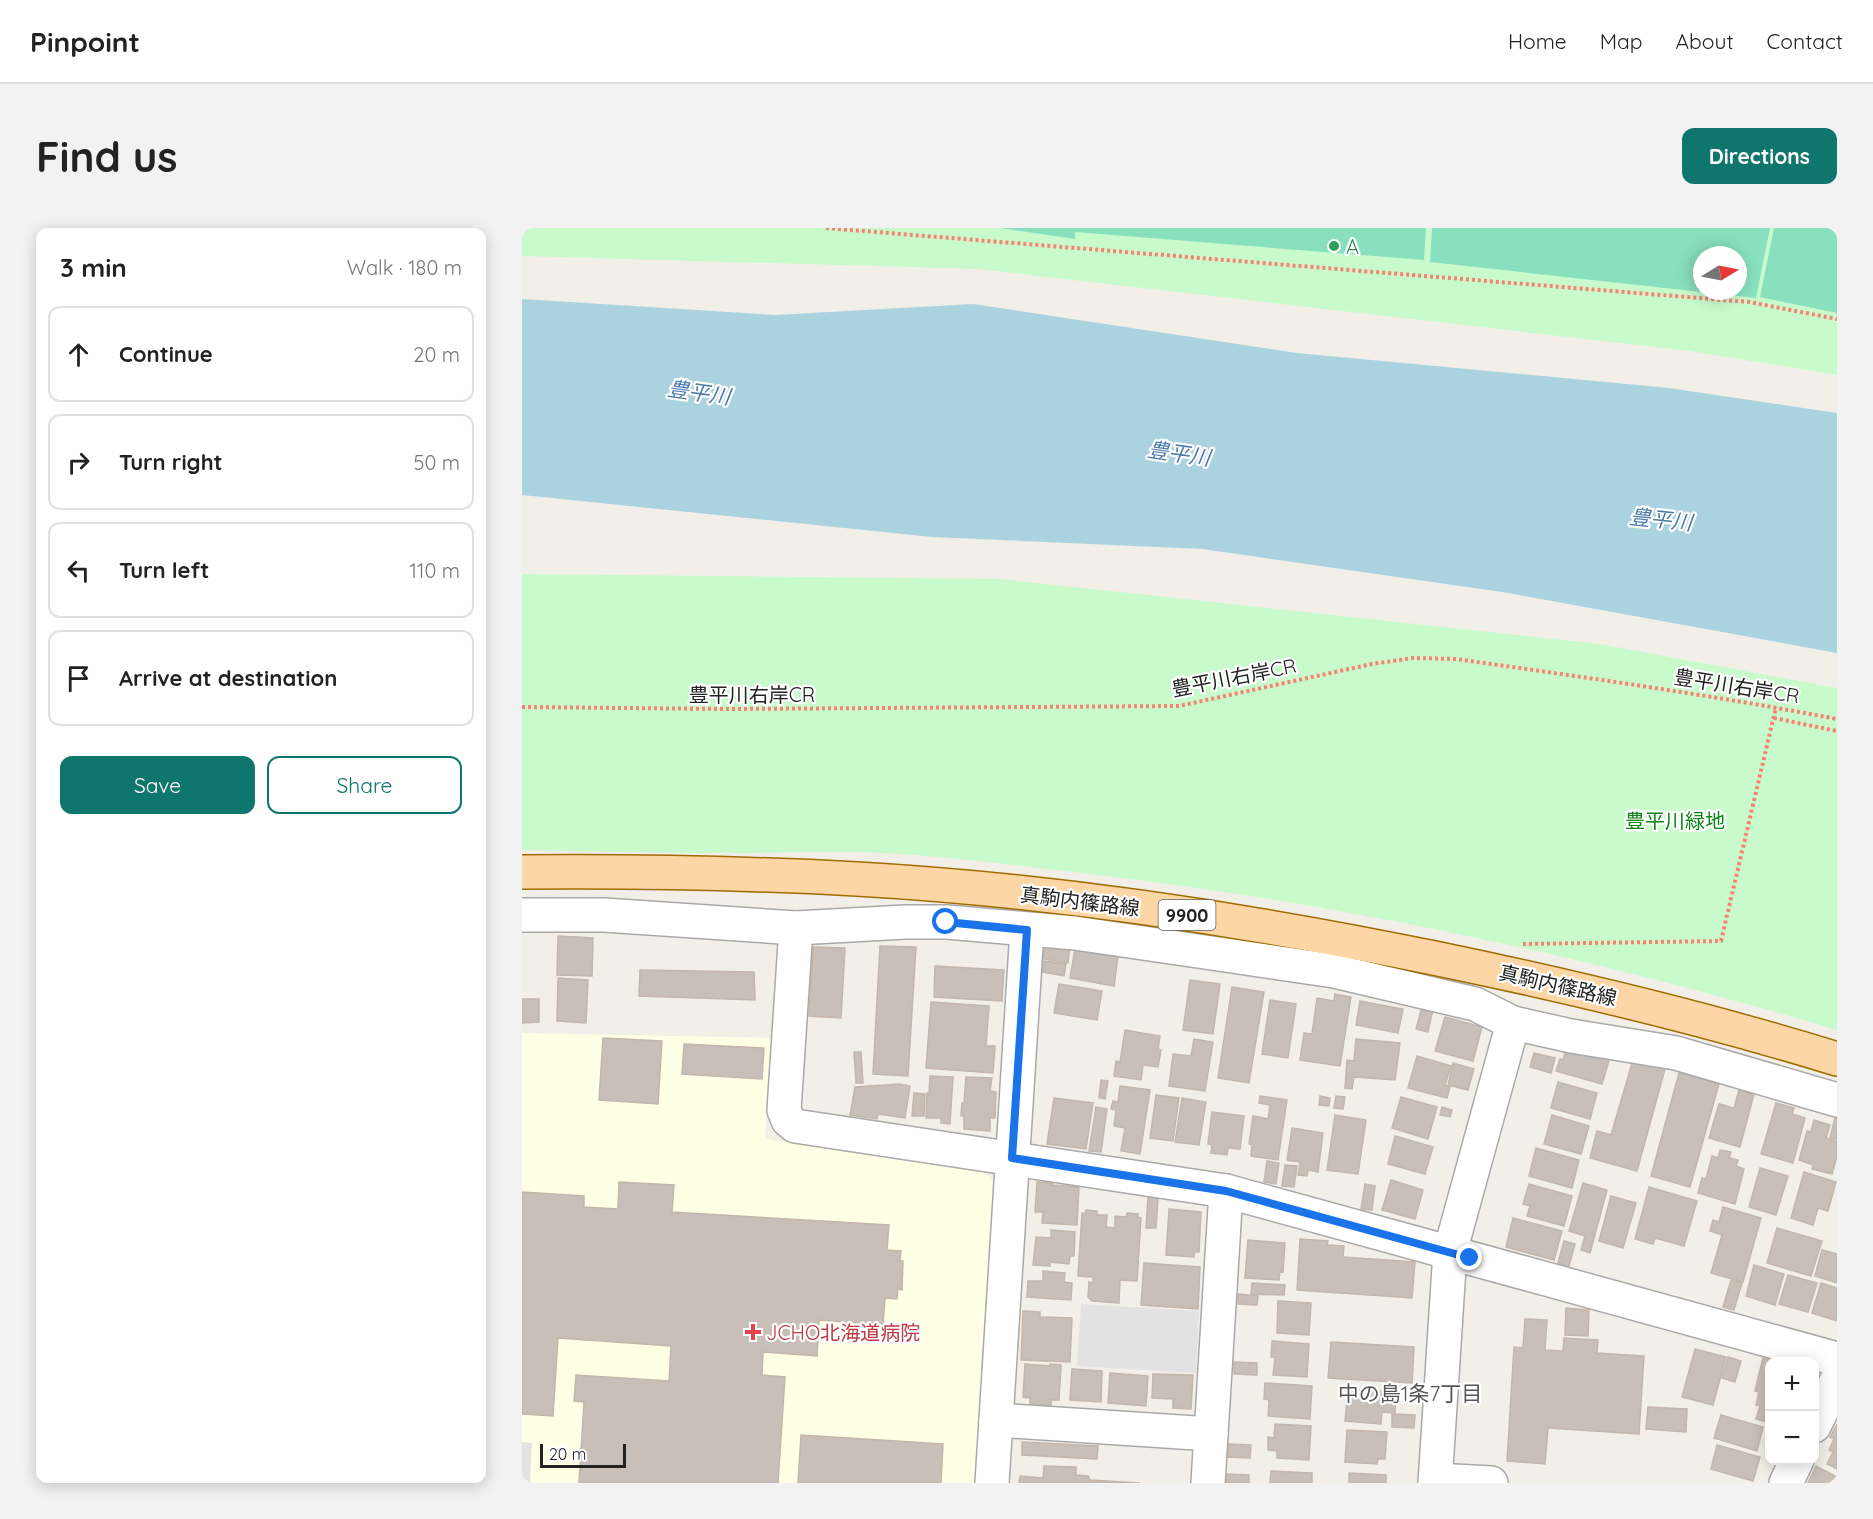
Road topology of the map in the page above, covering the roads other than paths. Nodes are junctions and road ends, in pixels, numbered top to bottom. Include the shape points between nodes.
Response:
1 (522, 872) edge
2 (522, 915) edge
3 (796, 928) junction
4 (1027, 930) junction
5 (1513, 1023) junction
6 (1837, 1059) edge
7 (1837, 1100) edge
8 (1012, 1158) junction
9 (1226, 1191) junction
10 (1450, 1252) junction
11 (1837, 1359) edge
12 (1837, 1380) edge
13 (1819, 1418) edge
14 (996, 1420) junction
15 (1211, 1434) junction
16 (1795, 1465) edge
17 (1435, 1481) edge
18 (992, 1483) edge
19 (1208, 1483) edge
20 (1491, 1483) edge
21 (1786, 1483) edge

1 - 6 main road, 真駒内篠路線 / 9900 via 859,879 1160,911 1345,940 1478,967 1736,1029
2 - 3 street via 604,915
3 - 4 street via 946,922
3 - 8 street via 784,1110 788,1120 795,1126
4 - 5 street via 1075,933 1334,971 1475,1004
4 - 8 street
5 - 7 street via 1676,1053
5 - 10 street
8 - 9 street
8 - 14 street
9 - 10 street
9 - 15 street
10 - 11 street
10 - 17 street
12 - 13 street
14 - 15 street
14 - 18 street
15 - 19 street
16 - 21 street
17 - 20 street

